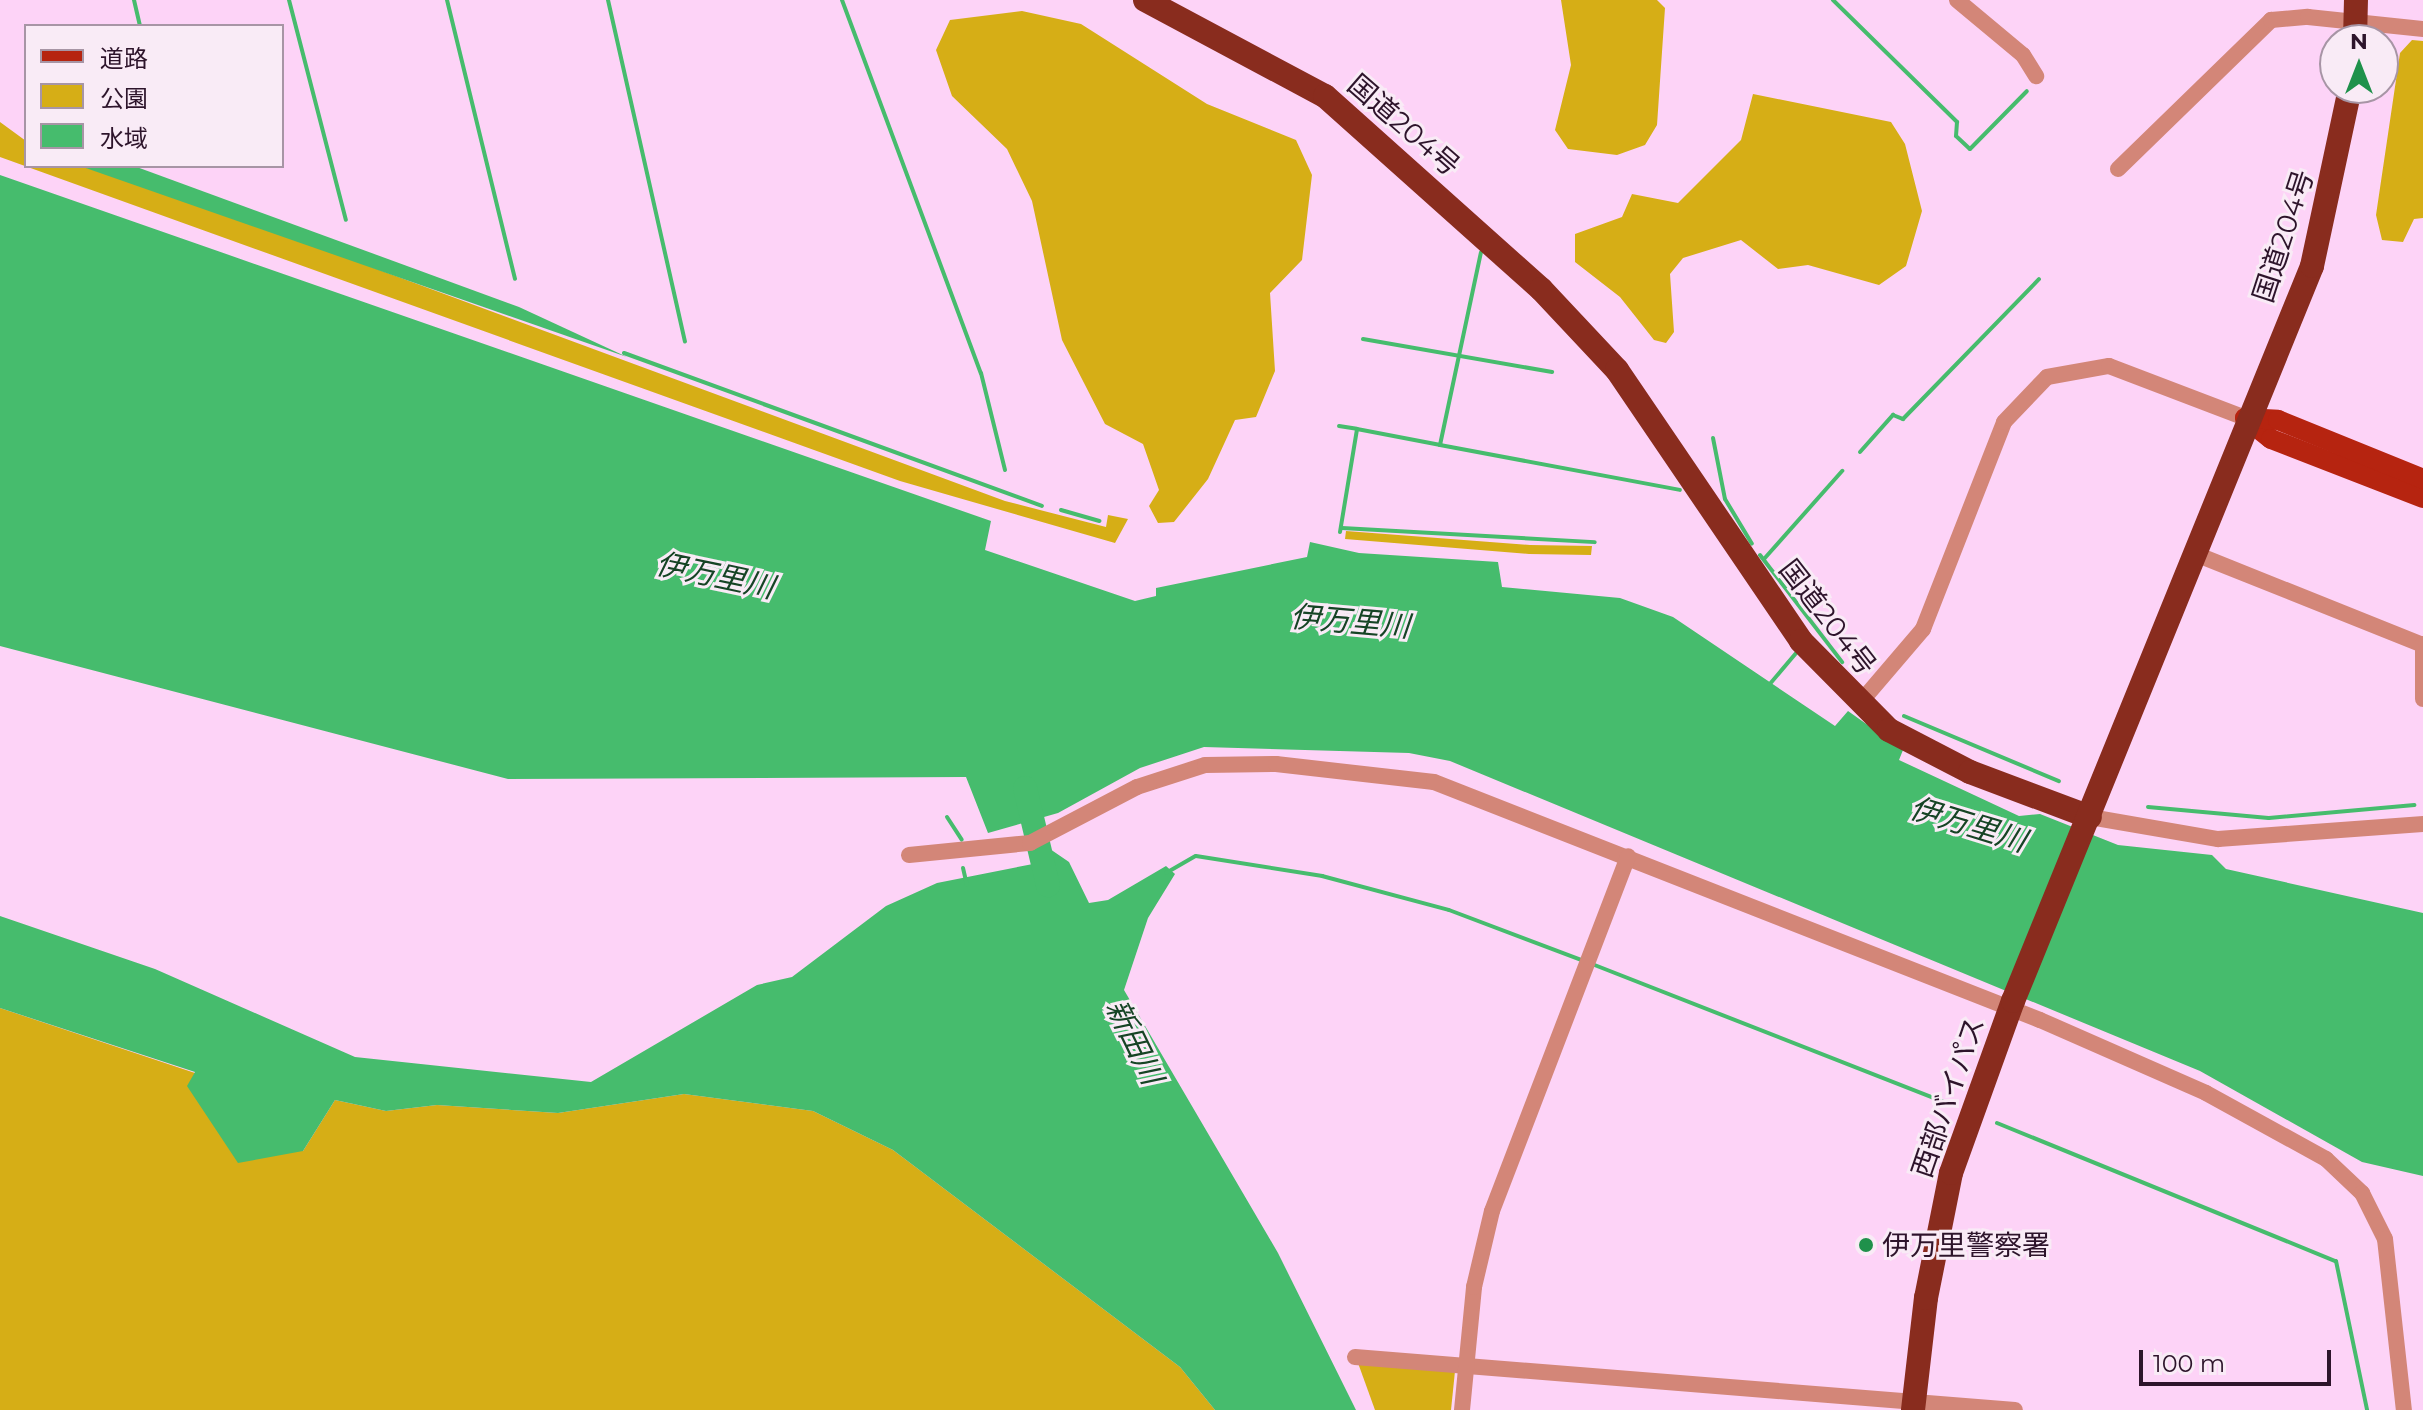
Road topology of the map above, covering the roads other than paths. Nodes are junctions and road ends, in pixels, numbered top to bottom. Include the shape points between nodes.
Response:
1 (1145, 0) edge
2 (1957, 0) edge
3 (2356, 21) edge
4 (2423, 29) edge
5 (2036, 76) dead end
6 (2347, 104) edge
7 (2118, 169) dead end
8 (2245, 418) junction
9 (2423, 479) edge
10 (2423, 498) edge
11 (2193, 553) junction
12 (2423, 644) edge
13 (2423, 699) edge
14 (1859, 704) junction
15 (2423, 824) edge
16 (2085, 827) junction
17 (909, 855) dead end
18 (1628, 856) junction
19 (2011, 1005) junction
20 (1355, 1357) dead end
21 (1466, 1365) junction
22 (1913, 1406) edge
23 (1462, 1410) edge
24 (2015, 1410) edge
25 (2404, 1410) edge

1 - 14 highway, 国道204号 via 1325,96 1541,289 1617,370 1801,641
2 - 5 street via 2023,55
3 - 4 street
3 - 7 street via 2271,20
6 - 8 highway, 国道204号 via 2312,266
8 - 9 main road via 2278,420
8 - 10 main road via 2271,439
8 - 11 highway, 国道204号
8 - 14 street via 2109,366 2047,377 2004,422 1923,629
11 - 12 street
11 - 16 highway, 国道204号
12 - 13 street
14 - 16 highway, 国道204号 via 1923,751
15 - 16 street via 2218,839
16 - 19 highway, 西部バイパス
17 - 18 street via 1030,843 1056,834 1137,787 1240,762 1434,782
18 - 19 street
18 - 21 street via 1492,1211
19 - 22 highway, 西部バイパス via 1935,1237
19 - 25 street via 2206,1093 2345,1173 2385,1239
20 - 21 street
21 - 22 street
21 - 23 street
22 - 24 street

